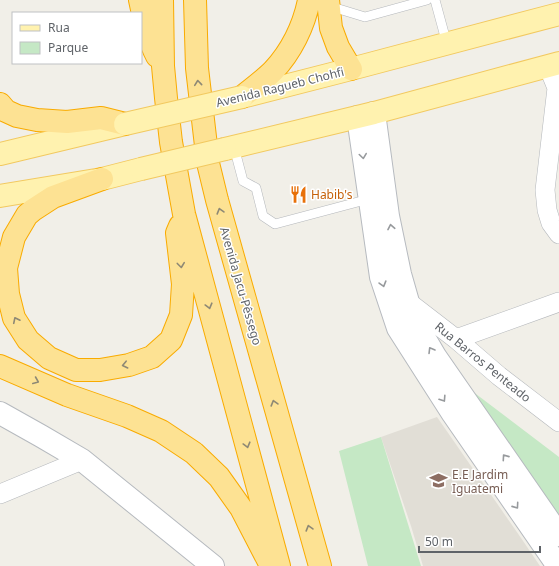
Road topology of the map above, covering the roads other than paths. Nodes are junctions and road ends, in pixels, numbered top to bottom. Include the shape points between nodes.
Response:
1 (140, 0) edge
2 (162, 0) edge
3 (195, 0) edge
4 (427, 0) edge
5 (435, 0) edge
6 (322, 2) edge
7 (559, 14) edge
8 (447, 44) junction
9 (554, 64) edge
10 (163, 66) junction
11 (351, 70) junction
12 (242, 97) junction
13 (0, 104) edge
14 (366, 115) junction
15 (126, 124) junction
16 (230, 148) junction
17 (0, 154) edge
18 (102, 179) junction
19 (0, 196) edge
20 (369, 199) junction
21 (184, 214) junction
22 (559, 234) edge
23 (408, 302) junction
24 (559, 302) edge
25 (456, 339) junction
26 (0, 366) edge
27 (0, 413) edge
28 (559, 422) edge
29 (82, 460) junction
30 (0, 494) edge
31 (559, 535) edge
32 (213, 566) edge
33 (272, 566) edge
34 (279, 566) edge
35 (320, 566) edge
36 (558, 566) edge

1 - 10 highway via 152,45
2 - 10 highway
35 -> 3 highway, Avenida Jacu-Pêssego via 208,163 197,68
4 - 6 lane via 365,17
5 - 8 lane
6 - 11 highway via 338,47
6 - 12 highway via 273,71
7 - 8 main road, Avenida Ragueb Chohfi
8 - 11 main road, Avenida Ragueb Chohfi
9 - 14 main road
9 - 22 street via 557,88 545,190 546,210 550,223
10 - 21 highway via 171,142
11 - 12 main road, Avenida Ragueb Chohfi
12 - 15 main road, Avenida Ragueb Chohfi, bridge
13 - 15 highway via 6,111 17,116 37,120 67,122 101,118
14 - 16 main road
14 -> 20 main road
23 -> 14 main road
15 - 17 main road, Avenida Ragueb Chohfi
16 - 18 main road, bridge
16 - 20 lane via 243,181 256,188 263,216 275,224
18 - 19 main road
21 -> 18 highway via 177,233 183,284 181,315 171,340 152,357 129,365 100,370 76,370 50,358 28,340 14,318 8,294 6,268 14,238 33,210 53,197
20 -> 36 main road via 381,277 398,328 453,414
21 -> 34 highway
23 - 25 street, Rua Barros Penteado
31 -> 23 main road via 435,356
24 - 25 street
25 - 28 street, Rua Barros Penteado via 498,376
26 -> 33 highway via 161,431 194,453 219,477 241,508
27 - 29 main road
29 - 30 street
29 - 32 main road

